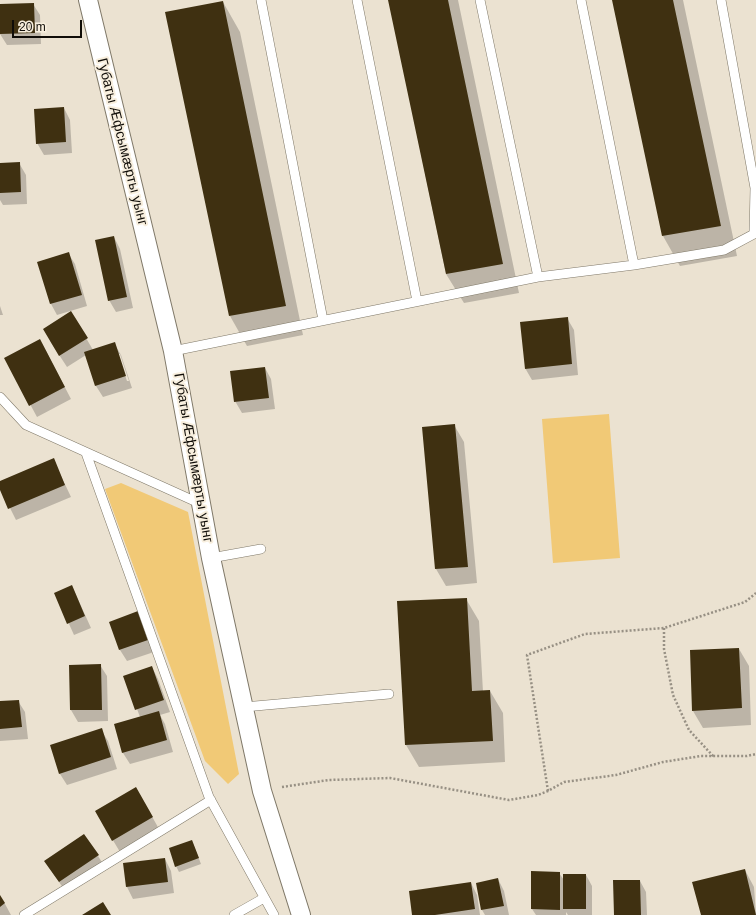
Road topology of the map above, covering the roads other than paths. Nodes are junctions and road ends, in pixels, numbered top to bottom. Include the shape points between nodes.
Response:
1 (90, 0) edge
2 (261, 0) edge
3 (357, 0) edge
4 (480, 0) edge
5 (581, 0) edge
6 (721, 0) edge
7 (634, 265) junction
8 (538, 277) junction
9 (417, 301) junction
10 (323, 320) junction
11 (173, 350) junction
12 (0, 397) edge
13 (86, 453) junction
14 (201, 504) junction
15 (261, 549) dead end
16 (211, 558) junction
17 (389, 694) dead end
18 (244, 707) junction
19 (211, 800) junction
20 (264, 898) junction
21 (24, 915) edge
22 (234, 915) edge
23 (274, 915) edge
24 (301, 915) edge

1 - 11 street, Губаты Æфсымæрты уынг
2 - 10 lane
3 - 9 lane
4 - 8 lane
5 - 7 lane
6 - 7 lane via 755,188 754,234 724,250
7 - 8 lane
8 - 9 lane
9 - 10 lane
10 - 11 lane
11 - 14 street, Губаты Æфсымæрты уынг
12 - 13 lane via 26,425
13 - 14 lane
13 - 19 lane
14 - 16 street, Губаты Æфсымæрты уынг
15 - 16 lane
16 - 18 street, Губаты Æфсымæрты уынг
17 - 18 lane
18 - 24 street, Губаты Æфсымæрты уынг via 262,791
19 - 20 lane
19 - 21 lane
20 - 22 lane
20 - 23 lane

